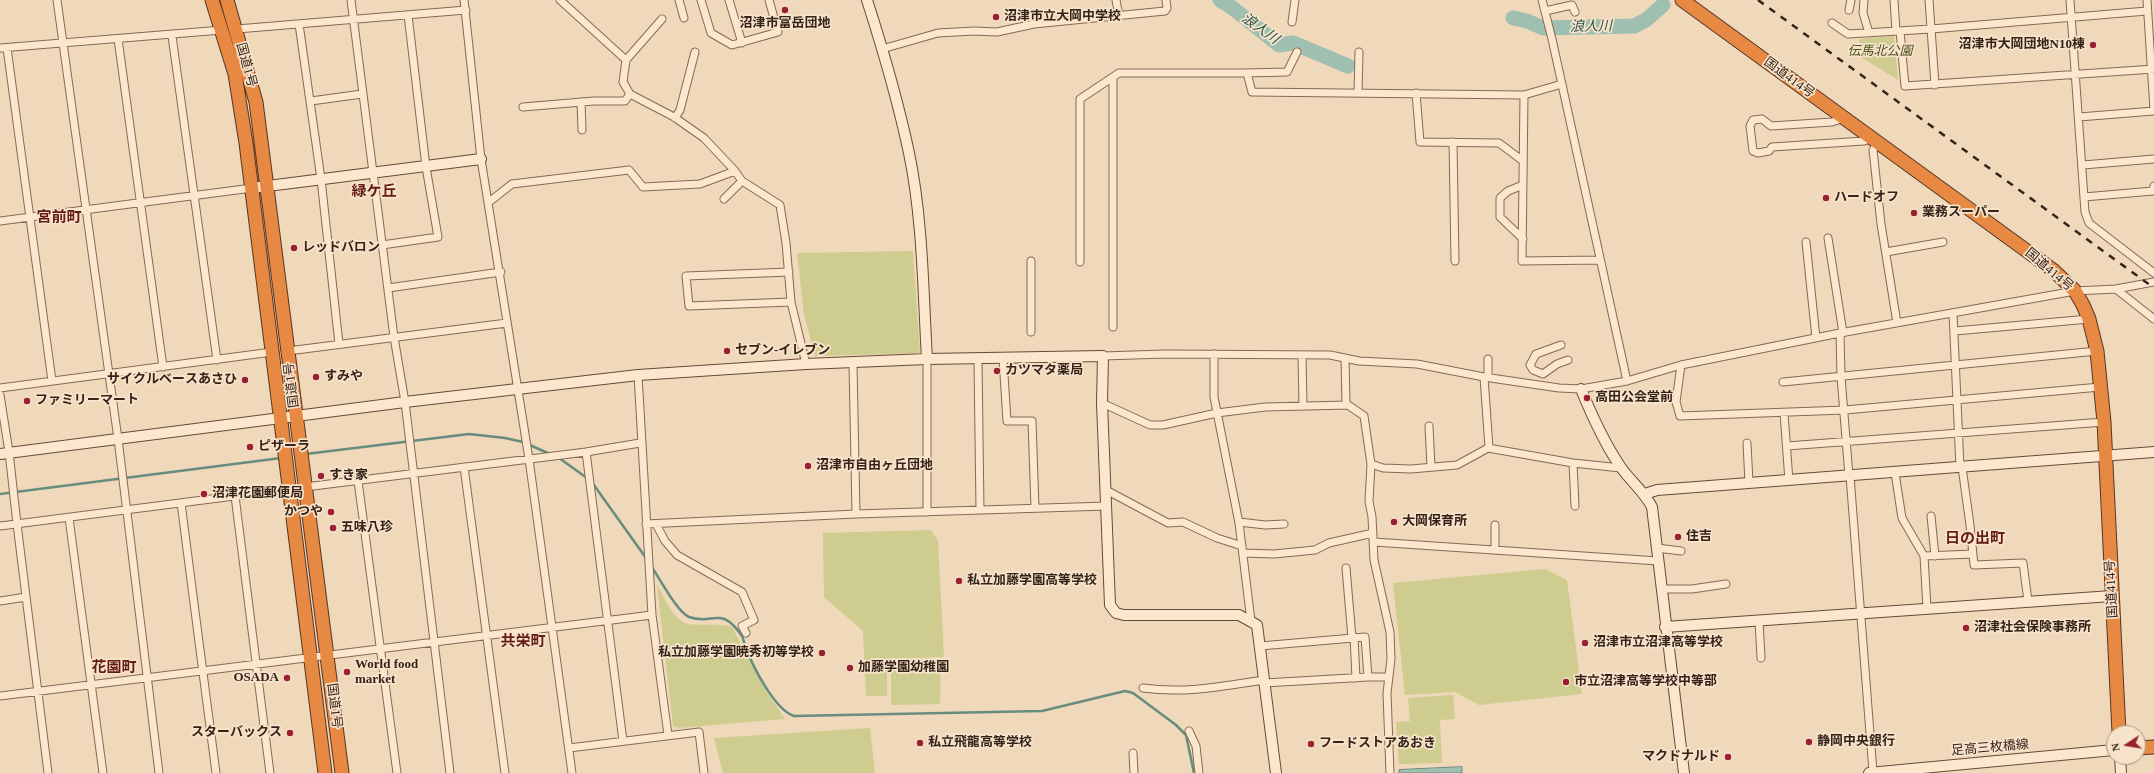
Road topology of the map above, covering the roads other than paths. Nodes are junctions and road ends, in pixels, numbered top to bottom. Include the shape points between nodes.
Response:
1 (57, 0) edge
2 (212, 0) edge
3 (227, 0) edge
4 (350, 0) edge
5 (464, 0) edge
6 (560, 0) edge
7 (679, 0) edge
8 (702, 0) edge
9 (729, 0) edge
10 (769, 0) edge
11 (867, 0) edge
12 (1116, 0) edge
13 (1166, 0) edge
14 (1295, 0) edge
15 (1542, 0) edge
16 (1682, 0) edge
17 (1852, 0) edge
18 (1864, 0) edge
19 (1894, 0) edge
20 (1929, 0) edge
21 (2070, 0) edge
22 (2147, 0) edge
23 (466, 10) junction
24 (1849, 10) dead end
25 (1545, 11) junction
26 (2148, 11) junction
27 (1575, 12) dead end
28 (408, 15) junction
29 (1119, 16) junction
30 (684, 18) dead end
31 (2072, 18) junction
32 (352, 19) junction
33 (662, 19) dead end
34 (1292, 22) dead end
35 (1832, 23) dead end
36 (299, 24) junction
37 (237, 29) junction
38 (1931, 29) junction
39 (222, 30) junction
40 (1898, 31) junction
41 (1869, 33) junction
42 (172, 36) junction
43 (118, 39) junction
44 (742, 43) junction
45 (62, 44) junction
46 (4, 48) edge
47 (882, 49) junction
48 (695, 52) dead end
49 (1297, 52) dead end
50 (1359, 52) dead end
51 (626, 60) junction
52 (2153, 69) edge
53 (1245, 73) junction
54 (2076, 74) junction
55 (1113, 78) junction
56 (1562, 84) junction
57 (1935, 85) junction
58 (1358, 93) junction
59 (1416, 93) junction
60 (362, 94) junction
61 (630, 94) junction
62 (1524, 95) junction
63 (311, 101) junction
64 (581, 102) junction
65 (523, 106) dead end
66 (2154, 110) edge
67 (2079, 117) junction
68 (675, 118) junction
69 (1844, 118) junction
70 (582, 130) dead end
71 (1874, 140) junction
72 (1453, 142) junction
73 (481, 159) junction
74 (2154, 159) edge
75 (1523, 161) junction
76 (2083, 165) junction
77 (426, 166) junction
78 (735, 171) junction
79 (372, 174) junction
80 (321, 179) junction
81 (742, 181) junction
82 (1523, 185) junction
83 (266, 186) junction
84 (2154, 186) edge
85 (252, 188) junction
86 (195, 195) junction
87 (2084, 197) junction
88 (724, 198) dead end
89 (488, 202) junction
90 (142, 203) junction
91 (87, 210) junction
92 (30, 218) junction
93 (0, 221) edge
94 (1828, 238) dead end
95 (1522, 239) junction
96 (1806, 242) dead end
97 (1944, 242) dead end
98 (382, 245) junction
99 (1886, 252) junction
100 (1600, 260) junction
101 (1031, 261) dead end
102 (1455, 261) dead end
103 (1080, 262) dead end
104 (501, 272) junction
105 (788, 272) junction
106 (2154, 273) edge
107 (2154, 282) edge
108 (388, 288) junction
109 (2116, 289) junction
110 (2075, 290) junction
111 (791, 302) junction
112 (1954, 313) junction
113 (2089, 319) junction
114 (2154, 319) edge
115 (507, 323) junction
116 (1897, 323) junction
117 (1113, 327) dead end
118 (1955, 331) junction
119 (1031, 332) dead end
120 (1842, 333) junction
121 (394, 337) junction
122 (1816, 338) junction
123 (340, 344) junction
124 (1561, 345) dead end
125 (288, 351) junction
126 (272, 352) junction
127 (2097, 352) junction
128 (1214, 354) junction
129 (1302, 355) junction
130 (1103, 356) junction
131 (1345, 358) junction
132 (1488, 358) dead end
133 (927, 359) junction
134 (1003, 359) junction
135 (217, 360) junction
136 (978, 360) junction
137 (1568, 360) dead end
138 (806, 364) junction
139 (854, 364) junction
140 (1680, 365) junction
141 (1956, 365) junction
142 (163, 367) junction
143 (107, 373) junction
144 (638, 375) junction
145 (1486, 377) junction
146 (1841, 377) junction
147 (1626, 380) junction
148 (52, 381) junction
149 (1783, 382) dead end
150 (0, 388) edge
151 (2100, 388) junction
152 (518, 389) junction
153 (1581, 389) junction
154 (0, 395) edge
155 (1957, 399) junction
156 (405, 402) junction
157 (1102, 403) junction
158 (1346, 405) junction
159 (1303, 406) junction
160 (1844, 410) junction
161 (1217, 413) junction
162 (1784, 413) junction
163 (296, 416) junction
164 (281, 418) junction
165 (2104, 422) junction
166 (1428, 426) dead end
167 (1959, 432) junction
168 (118, 439) junction
169 (1747, 442) dead end
170 (1847, 442) junction
171 (640, 443) junction
172 (1787, 446) junction
173 (1490, 448) junction
174 (586, 452) junction
175 (2154, 452) edge
176 (5, 453) edge
177 (2105, 456) junction
178 (529, 459) junction
179 (1573, 463) junction
180 (1371, 464) junction
181 (464, 467) junction
182 (1431, 467) junction
183 (1961, 467) junction
184 (1621, 468) junction
185 (1895, 473) junction
186 (413, 474) junction
187 (1850, 476) junction
188 (358, 481) junction
189 (1789, 481) junction
190 (1749, 483) junction
191 (306, 487) junction
192 (289, 489) junction
193 (1106, 490) junction
194 (1645, 494) junction
195 (235, 496) junction
196 (181, 503) junction
197 (1107, 506) junction
198 (1575, 506) dead end
199 (1035, 508) junction
200 (125, 510) junction
201 (980, 510) junction
202 (927, 512) junction
203 (856, 514) junction
204 (1931, 516) dead end
205 (69, 518) junction
206 (1239, 522) junction
207 (17, 524) junction
208 (646, 524) junction
209 (656, 524) junction
210 (1284, 524) dead end
211 (1495, 525) dead end
212 (0, 526) edge
213 (1373, 533) junction
214 (1374, 542) junction
215 (1656, 548) junction
216 (1242, 550) junction
217 (1495, 550) junction
218 (1681, 551) dead end
219 (1973, 554) junction
220 (1924, 556) junction
221 (1935, 556) junction
222 (1658, 561) junction
223 (1346, 568) dead end
224 (1726, 584) dead end
225 (1661, 589) junction
226 (2112, 596) junction
227 (26, 597) junction
228 (0, 600) edge
229 (2028, 601) junction
230 (1927, 608) junction
231 (1862, 612) junction
232 (652, 615) junction
233 (608, 620) junction
234 (1252, 620) junction
235 (1758, 620) junction
236 (553, 626) junction
237 (1665, 627) junction
238 (746, 633) dead end
239 (488, 635) junction
240 (1353, 638) junction
241 (435, 642) junction
242 (1260, 646) junction
243 (381, 649) junction
244 (328, 655) junction
245 (311, 657) junction
246 (1761, 658) dead end
247 (256, 664) junction
248 (202, 671) junction
249 (146, 677) junction
250 (1368, 677) junction
251 (1389, 677) junction
252 (1356, 678) junction
253 (1264, 681) junction
254 (93, 683) junction
255 (1144, 688) dead end
256 (38, 691) junction
257 (0, 696) edge
258 (2119, 725) edge
259 (1189, 730) dead end
260 (668, 734) junction
261 (623, 741) junction
262 (569, 748) junction
263 (2106, 751) edge
264 (1133, 753) dead end
265 (48, 773) edge
266 (103, 773) edge
267 (159, 773) edge
268 (216, 773) edge
269 (270, 773) edge
270 (325, 773) edge
271 (342, 773) edge
272 (397, 773) edge
273 (450, 773) edge
274 (505, 773) edge
275 (572, 773) edge
276 (704, 773) edge
277 (1134, 773) edge
278 (1199, 773) edge
279 (1276, 773) edge
280 (1390, 773) edge
281 (1684, 773) edge
282 (1869, 773) edge
283 (1873, 773) edge

1 - 45 street
2 - 39 highway, 国道1号
3 - 37 highway, 国道1号
4 - 32 street
5 - 23 street
6 - 51 street
7 - 30 street
8 - 44 street via 711,33 732,46
9 - 44 street
10 - 44 street via 778,32
11 - 47 street
12 - 29 street
13 - 29 street via 1165,11
14 - 34 street
15 - 25 street
16 - 69 highway, 国道414号
17 - 24 street
18 - 41 street via 1863,13
19 - 40 street
20 - 38 street
21 - 31 street
22 - 26 street
23 - 28 street
23 - 73 street
25 - 27 street via 1572,5
25 - 56 street
26 - 31 street
26 - 52 street
28 - 32 street
28 - 77 street
29 - 47 street via 1034,24 997,32 938,33
31 - 38 street
31 - 54 street
32 - 36 street
32 - 60 street
33 - 51 street
35 - 41 street via 1848,34
36 - 37 street
36 - 63 street
37 - 83 highway, 国道1号 via 256,102
38 - 40 street
38 - 57 street
39 - 42 street
39 - 85 highway, 国道1号 via 235,74
40 - 41 street
40 - 57 street via 1905,86
42 - 43 street
42 - 86 street
43 - 45 street
43 - 90 street
45 - 46 street
45 - 91 street
46 - 92 street
47 - 133 street via 909,153 915,190
48 - 68 street via 680,110
49 - 53 street via 1287,72
50 - 58 street
51 - 61 street via 623,82
52 - 54 street
52 - 66 street
53 - 55 street via 1119,73
53 - 58 street via 1252,92
54 - 57 street
54 - 67 street
55 - 103 street via 1080,99
55 - 117 street
56 - 62 street
56 - 100 street
58 - 59 street
59 - 62 street
59 - 72 street via 1420,142
60 - 63 street
60 - 79 street
61 - 64 street via 625,101
61 - 68 street
62 - 75 street
63 - 80 street
64 - 65 street
64 - 70 street
66 - 67 street
67 - 76 street
68 - 78 street via 704,138
69 - 71 highway, 国道414号
69 - 71 street via 1832,122 1771,126 1762,119 1754,120 1750,126 1753,151 1758,153 1769,151 1772,147
71 - 99 street via 1873,150
71 - 110 highway, 国道414号 via 2053,270
72 - 75 street via 1499,143
72 - 102 street
73 - 77 street
73 - 89 street
74 - 76 street
75 - 82 street
76 - 87 street
77 - 79 street
77 - 98 street via 438,237
78 - 81 street
78 - 89 street via 700,184 643,187 629,170 512,184
79 - 80 street
79 - 98 street
80 - 83 street
80 - 123 street
81 - 88 street
81 - 105 street via 780,205
82 - 95 street
82 - 95 street via 1508,190 1500,198 1500,217
83 - 85 street
83 - 125 highway, 国道1号
84 - 87 street via 2153,191
85 - 86 street
85 - 126 highway, 国道1号
86 - 90 street
86 - 135 street
87 - 106 street via 2089,224
89 - 104 street
90 - 91 street
90 - 142 street
91 - 92 street
91 - 143 street
92 - 93 street
92 - 148 street
94 - 120 street
95 - 100 street via 1522,262
96 - 122 street
97 - 99 street
98 - 108 street
99 - 116 street
100 - 147 street
101 - 119 street
104 - 108 street
104 - 115 street
105 - 111 street
105 - 111 street via 686,276 689,306
107 - 109 street
108 - 121 street
109 - 110 street
109 - 114 street
110 - 112 street
110 - 113 highway, 国道414号
111 - 138 street
112 - 116 street
112 - 118 street
113 - 118 street
113 - 127 highway, 国道414号
115 - 121 street
115 - 152 street
116 - 120 street
118 - 141 street
120 - 122 street
120 - 146 street
121 - 123 street
121 - 156 street
122 - 140 street
123 - 125 street
124 - 137 street via 1536,354 1530,365 1533,370 1543,374
125 - 163 highway, 国道1号
126 - 135 street
126 - 164 highway, 国道1号
127 - 141 street
127 - 151 highway, 国道414号
128 - 129 street
128 - 130 street
128 - 161 street via 1214,398
129 - 131 street
129 - 159 street
130 - 134 street
130 - 157 street
131 - 145 street via 1417,364
131 - 158 street
132 - 145 street
133 - 136 street
133 - 139 street
133 - 202 street
134 - 136 street
134 - 199 street via 1007,421 1032,421
135 - 142 street
136 - 201 street
138 - 139 street
138 - 144 street
139 - 203 street
140 - 147 street
140 - 162 street via 1676,402 1680,416
141 - 146 street
141 - 155 street
142 - 143 street
143 - 148 street
143 - 168 street
144 - 152 street
144 - 171 street
145 - 153 street
145 - 173 street
146 - 149 street
146 - 160 street
147 - 153 street
148 - 150 street
151 - 155 street
151 - 165 highway, 国道414号
152 - 156 street
152 - 178 street
153 - 184 street via 1603,442
154 - 176 street
155 - 160 street
155 - 167 street
156 - 163 street
156 - 186 street
157 - 161 street via 1150,425 1189,421
157 - 193 street
158 - 159 street
158 - 180 street via 1362,412 1364,416
159 - 161 street via 1265,407
160 - 162 street
160 - 170 street
161 - 206 street
162 - 172 street
163 - 164 street
163 - 191 highway, 国道1号
164 - 168 street
164 - 192 highway, 国道1号
165 - 167 street
165 - 177 highway, 国道414号
166 - 182 street
167 - 170 street
167 - 183 street
168 - 176 street
168 - 200 street
169 - 190 street
170 - 172 street
170 - 187 street
171 - 174 street
171 - 208 street
172 - 189 street
173 - 179 street
173 - 182 street via 1457,465
174 - 178 street
174 - 233 street
175 - 177 street
176 - 207 street
177 - 183 street
177 - 226 highway, 国道414号
178 - 181 street
178 - 236 street
179 - 184 street
179 - 198 street
180 - 182 street via 1383,468
180 - 213 street via 1369,501
181 - 186 street
181 - 239 street
183 - 185 street
183 - 219 street
184 - 194 street
185 - 187 street
185 - 220 street via 1902,518
186 - 188 street
186 - 241 street
187 - 189 street
187 - 231 street
188 - 191 street
188 - 243 street
189 - 190 street
190 - 194 street via 1657,490
191 - 244 highway, 国道1号
192 - 195 street
192 - 245 highway, 国道1号
193 - 197 street
193 - 216 street via 1168,523 1183,522
194 - 215 street via 1652,507
195 - 196 street
195 - 247 street
196 - 200 street
196 - 248 street
197 - 199 street
197 - 234 street via 1110,605 1116,613 1239,615
199 - 201 street
200 - 205 street
200 - 249 street
201 - 202 street
202 - 203 street
203 - 209 street
204 - 221 street
205 - 207 street
205 - 254 street
206 - 210 street
206 - 216 street
207 - 212 street
207 - 227 street
208 - 209 street
208 - 232 street
209 - 238 street via 665,541 677,555 742,592 754,620 742,626
211 - 217 street
213 - 214 street
213 - 216 street via 1329,543 1315,550 1274,554
214 - 217 street
214 - 251 street via 1374,560 1390,632
215 - 218 street
215 - 222 street
216 - 234 street
217 - 222 street
219 - 221 street
219 - 229 street via 1974,565 2023,563
220 - 221 street
220 - 230 street
222 - 225 street
223 - 240 street
224 - 225 street via 1692,589
225 - 237 street
226 - 229 street
226 - 258 highway, 国道414号
227 - 228 street
227 - 256 street
229 - 230 street
230 - 231 street
231 - 235 street
231 - 283 street
232 - 233 street
232 - 260 street
233 - 236 street
233 - 261 street
234 - 242 street via 1257,625
235 - 237 street
235 - 246 street
236 - 239 street
236 - 262 street
237 - 281 street
239 - 241 street
239 - 274 street
240 - 242 street
240 - 250 street via 1365,637
240 - 252 street
241 - 243 street
241 - 273 street
242 - 253 street
243 - 244 street
243 - 272 street
244 - 245 street
244 - 271 highway, 国道1号
245 - 247 street
245 - 270 highway, 国道1号
247 - 248 street
247 - 269 street
248 - 249 street
248 - 268 street
249 - 254 street
249 - 267 street
250 - 251 street
250 - 252 street
251 - 280 street via 1387,693
252 - 253 street
253 - 255 street via 1164,691
253 - 279 street
254 - 256 street
254 - 266 street
256 - 257 street
256 - 265 street
259 - 278 street via 1196,746
260 - 261 street
260 - 276 street via 699,732
261 - 262 street
262 - 275 street
263 - 283 street, 足高三枚橋線
264 - 277 street
282 - 283 street, 足高三枚橋線

